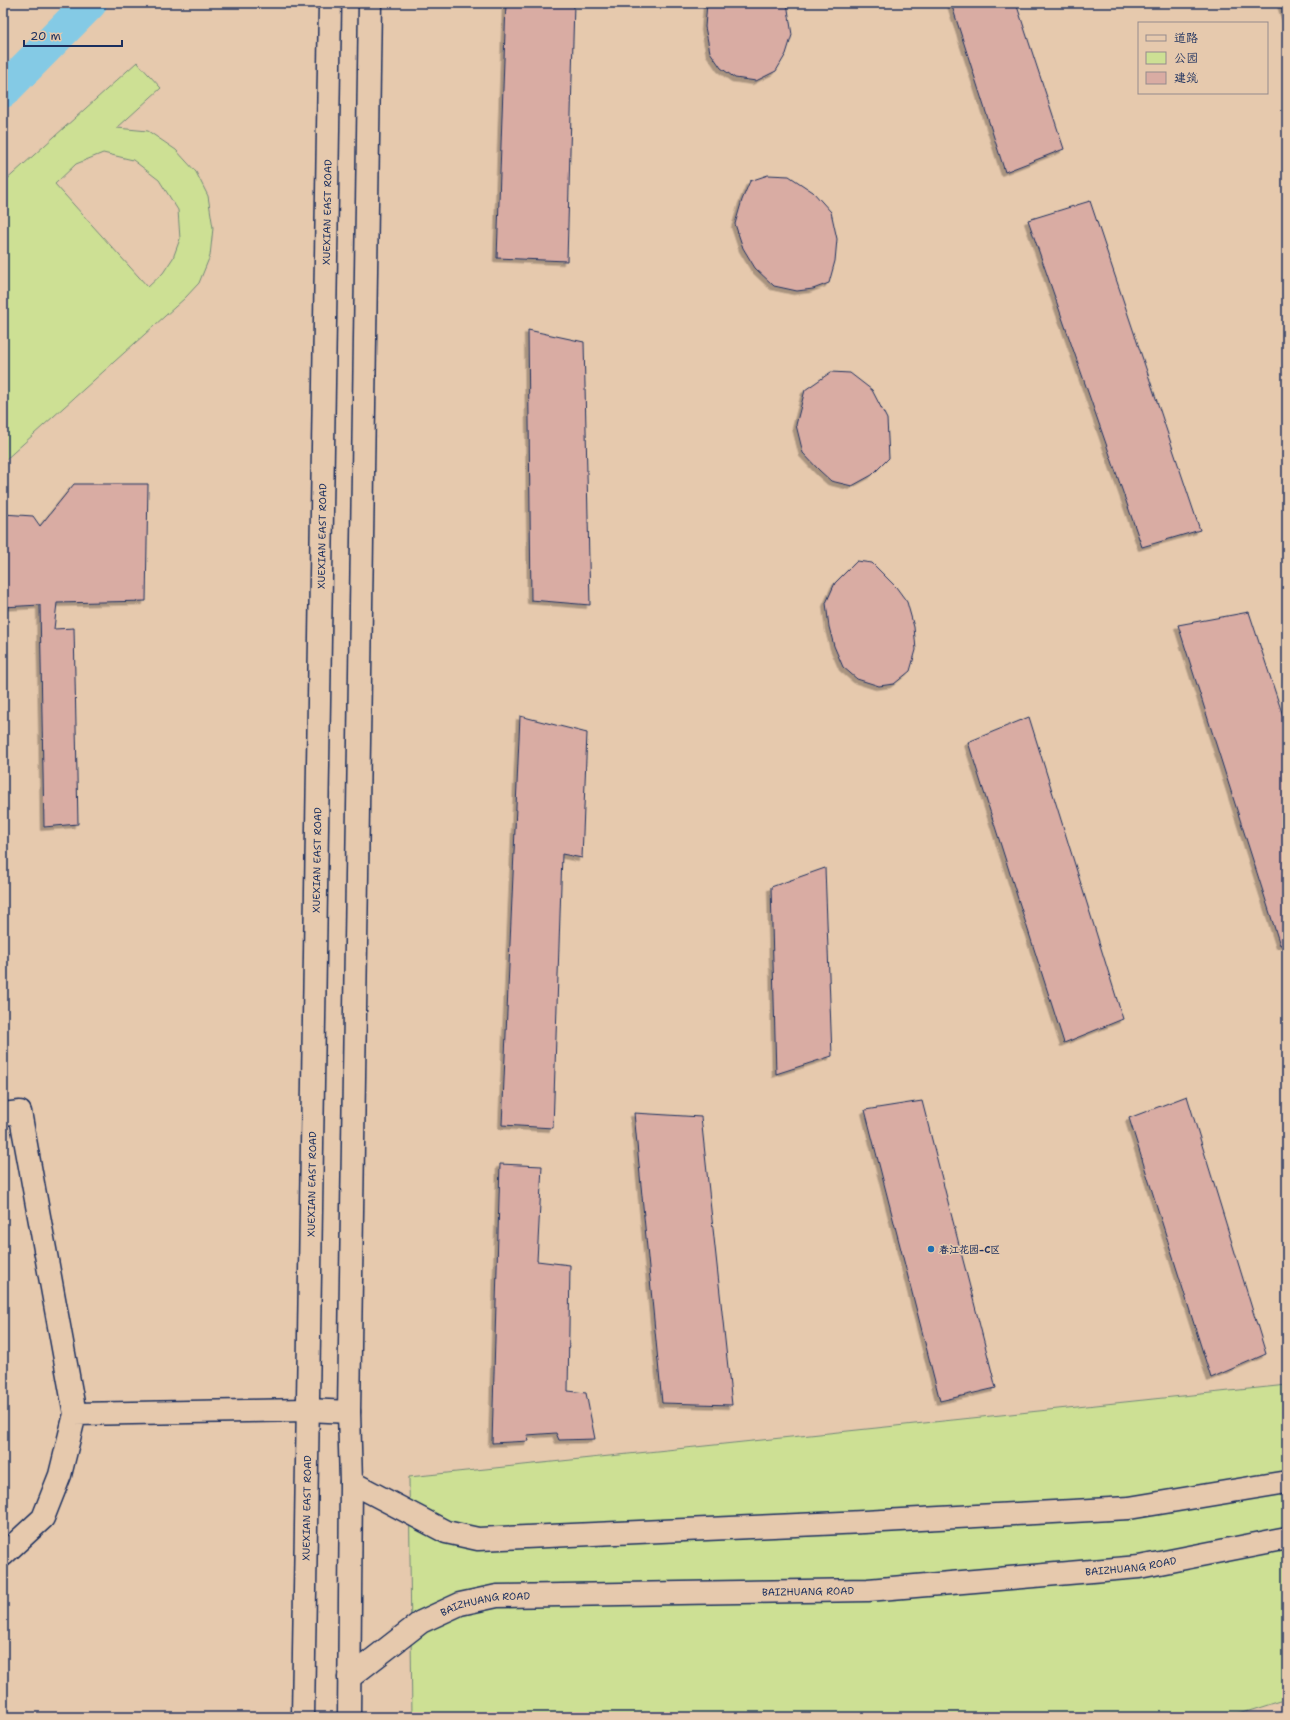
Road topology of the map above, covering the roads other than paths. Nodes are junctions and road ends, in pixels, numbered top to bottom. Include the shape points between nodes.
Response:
1 (330, 3) edge
2 (370, 3) edge
3 (3, 1114) edge
4 (308, 1410) junction
5 (349, 1412) junction
6 (75, 1414) junction
7 (351, 1482) junction
8 (1287, 1482) edge
9 (1287, 1538) edge
10 (3, 1555) edge
11 (349, 1678) junction
12 (303, 1717) edge
13 (349, 1717) edge

1 - 4 main road, XUEXIAN EAST ROAD
2 - 5 main road
3 - 6 main road via 20,1112
4 - 5 main road
4 - 6 main road
4 - 12 main road, XUEXIAN EAST ROAD
5 - 7 main road
6 - 10 main road via 60,1475 43,1518
7 - 8 main road via 446,1532 478,1539 1129,1508
7 - 11 main road
9 - 11 main road, BAIZHUANG ROAD via 1139,1567 868,1590 498,1596 460,1604 421,1622
11 - 13 main road

